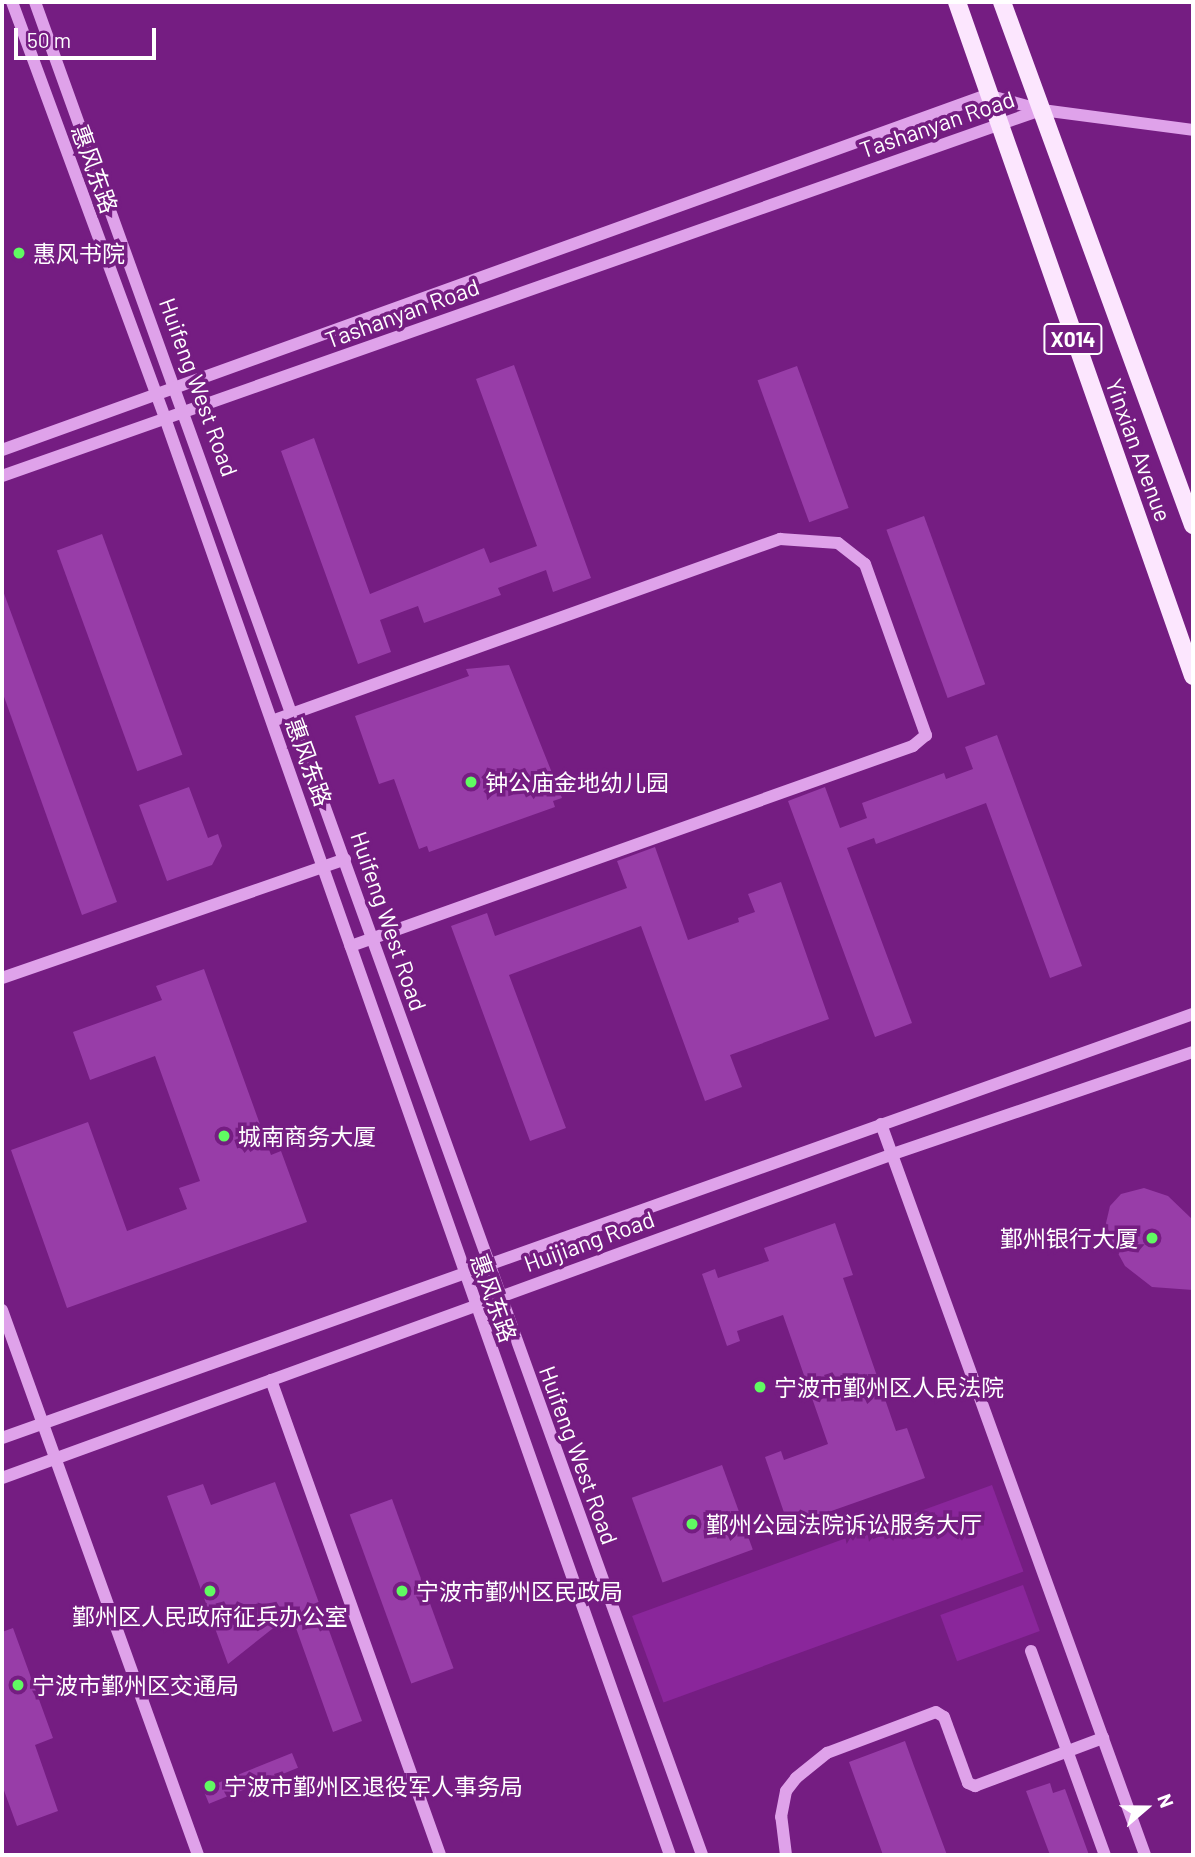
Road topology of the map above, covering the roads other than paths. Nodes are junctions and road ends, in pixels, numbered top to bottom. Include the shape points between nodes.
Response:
1 (12, 2) edge
2 (35, 2) edge
3 (957, 2) edge
4 (1002, 2) edge
5 (987, 95) junction
6 (1042, 110) junction
7 (996, 124) junction
8 (1193, 130) edge
9 (176, 385) junction
10 (156, 394) junction
11 (186, 412) junction
12 (165, 418) junction
13 (2, 450) edge
14 (2, 476) edge
15 (1193, 525) edge
16 (1193, 676) edge
17 (293, 713) junction
18 (272, 721) junction
19 (345, 859) junction
20 (324, 867) junction
21 (373, 938) junction
22 (351, 946) junction
23 (2, 978) edge
24 (1193, 1014) edge
25 (1193, 1052) edge
26 (881, 1124) junction
27 (892, 1154) junction
28 (488, 1262) junction
29 (462, 1271) junction
30 (499, 1296) junction
31 (474, 1305) junction
32 (2, 1310) edge
33 (271, 1380) junction
34 (43, 1423) junction
35 (2, 1438) edge
36 (55, 1458) junction
37 (2, 1478) edge
38 (1031, 1651) dead end
39 (1103, 1738) junction
40 (1068, 1751) junction
41 (198, 1855) edge
42 (440, 1855) edge
43 (670, 1855) edge
44 (702, 1855) edge
45 (786, 1855) edge
46 (1105, 1855) edge
47 (1145, 1855) edge

1 - 10 street, 惠风东路
2 - 9 street, Huifeng West Road
3 - 5 main road, Yinxian Avenue / X014
4 - 6 main road, Yinxian Avenue / X014
5 - 6 street, Tashanyan Road
5 - 7 main road, Yinxian Avenue / X014
5 - 9 street, Tashanyan Road
6 - 7 street, Tashanyan Road
6 - 8 street
6 - 15 main road, Yinxian Avenue / X014
7 - 11 street, Tashanyan Road
7 - 16 main road, Yinxian Avenue / X014
9 - 10 street, Tashanyan Road
9 - 11 street, Huifeng West Road
10 - 12 street, 惠风东路
10 - 13 street, Tashanyan Road
11 - 12 street, Tashanyan Road
11 - 17 street, Huifeng West Road
12 - 14 street, Tashanyan Road
12 - 18 street, 惠风东路
17 - 18 street
17 - 19 street, Huifeng West Road
17 - 21 street via 780,539 838,543 865,564 917,709 926,735 913,746
18 - 20 street, 惠风东路
19 - 20 street
19 - 21 street, Huifeng West Road
20 - 22 street, 惠风东路
20 - 23 street
21 - 22 street
21 - 28 street, Huifeng West Road
22 - 29 street, 惠风东路
24 - 26 street, Huijiang Road
25 - 27 street, Huijiang Road
26 - 27 street
26 - 28 street, Huijiang Road
27 - 30 street, Huijiang Road
27 - 39 street
28 - 29 street, Huijiang Road
28 - 30 street, Huifeng West Road
29 - 31 street, 惠风东路
29 - 34 street, Huijiang Road
30 - 31 street, Huijiang Road
30 - 44 street, Huifeng West Road
31 - 33 street, Huijiang Road
31 - 43 street, 惠风东路
32 - 34 street
33 - 36 street, Huijiang Road
33 - 42 street
34 - 35 street, Huijiang Road
34 - 36 street
36 - 37 street, Huijiang Road
36 - 41 street
38 - 40 street
39 - 40 street
39 - 47 street
40 - 45 street via 975,1786 968,1783 944,1717 936,1712 827,1754 796,1778 786,1791 781,1817
40 - 46 street

